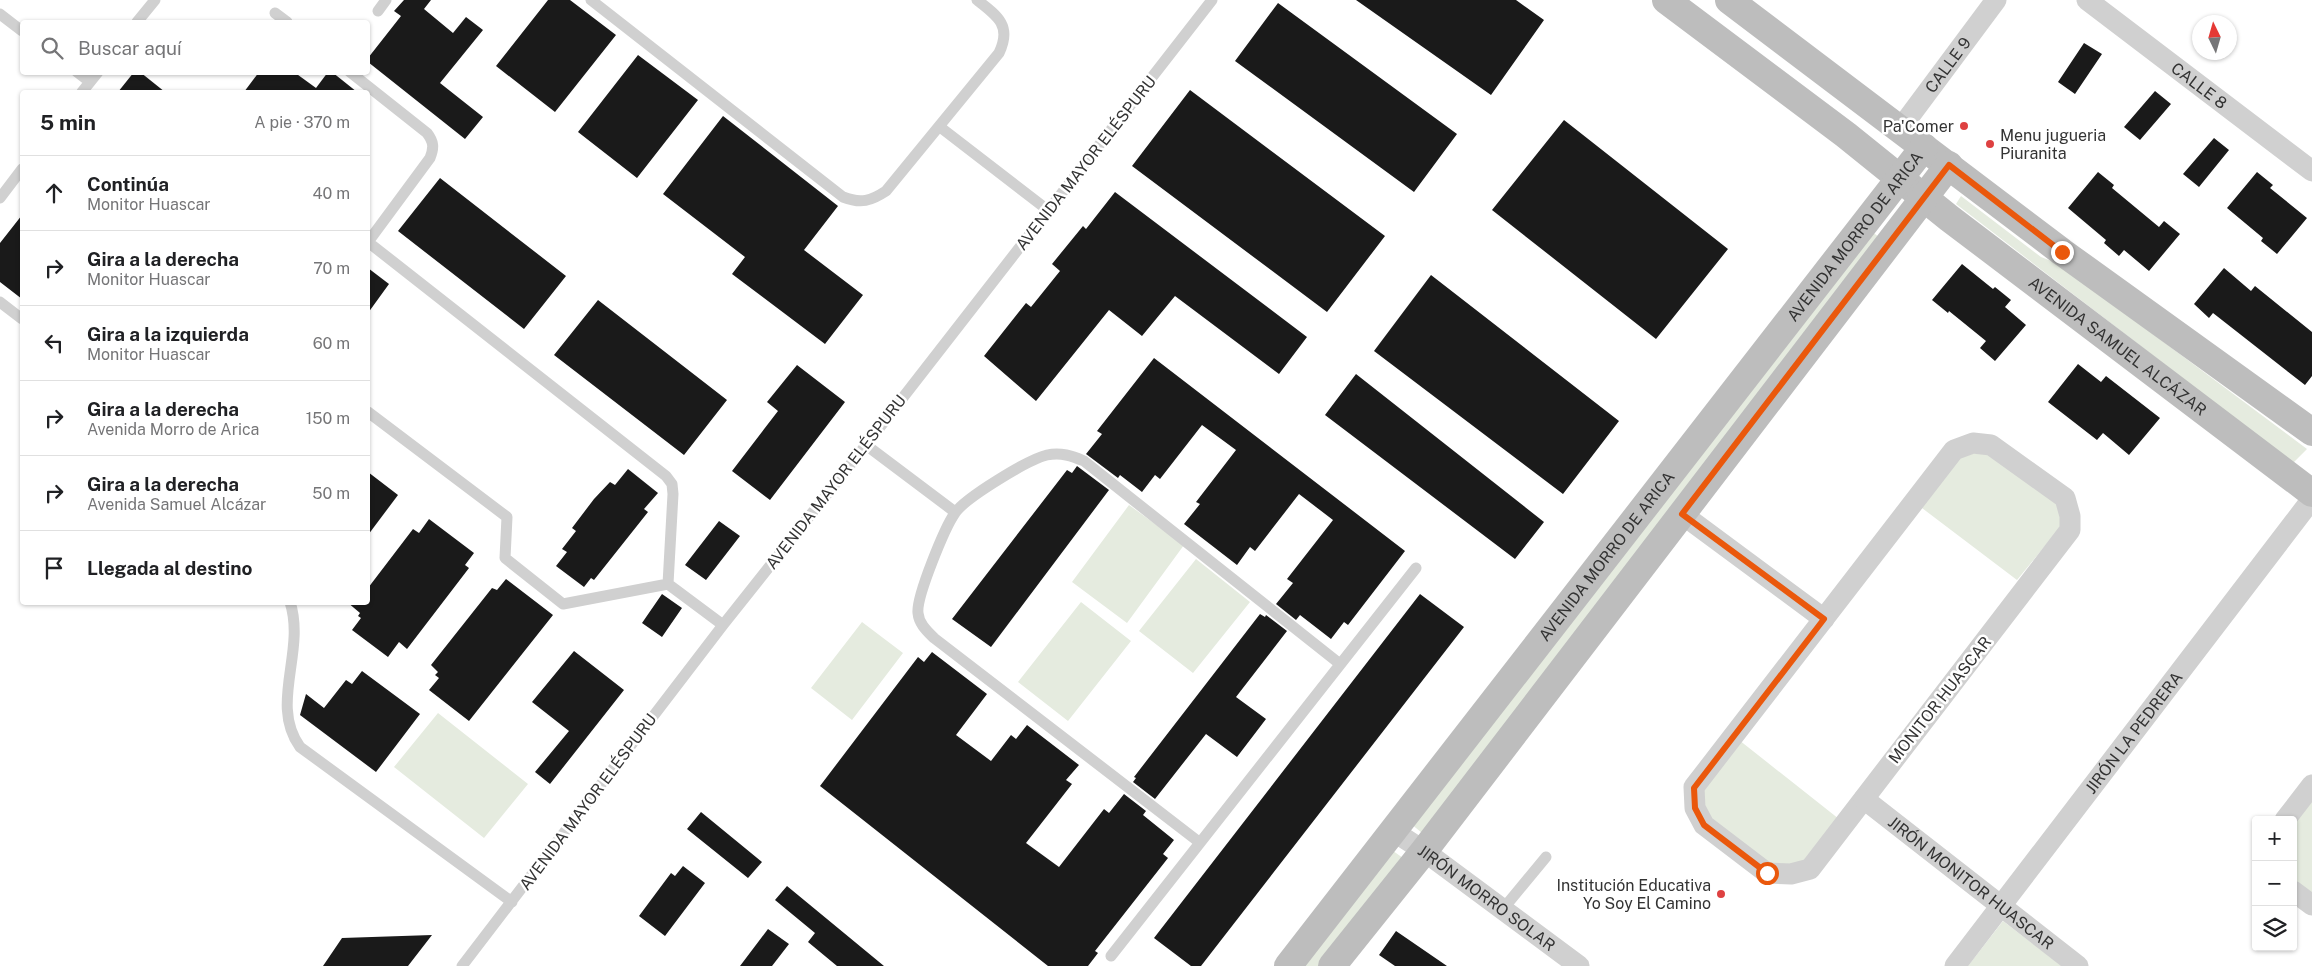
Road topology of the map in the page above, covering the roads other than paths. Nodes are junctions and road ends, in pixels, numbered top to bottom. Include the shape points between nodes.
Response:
1 (155, 0) edge
2 (386, 0) edge
3 (591, 0) edge
4 (977, 0) edge
5 (1212, 0) edge
6 (1666, 0) edge
7 (1729, 0) edge
8 (1996, 0) edge
9 (2087, 0) edge
10 (378, 11) dead end
11 (275, 13) dead end
12 (0, 14) edge
13 (139, 20) edge
14 (284, 20) edge
15 (20, 29) edge
16 (81, 75) edge
17 (96, 75) edge
18 (354, 75) edge
19 (90, 82) junction
20 (84, 90) edge
21 (940, 127) junction
22 (1900, 128) junction
23 (1924, 147) junction
24 (1949, 165) junction
25 (2312, 171) edge
26 (20, 172) edge
27 (1900, 178) junction
28 (0, 198) edge
29 (1924, 199) junction
30 (1048, 211) junction
31 (370, 239) edge
32 (370, 244) edge
33 (0, 302) edge
34 (20, 317) edge
35 (370, 414) edge
36 (2312, 432) edge
37 (866, 445) junction
38 (2312, 493) edge
39 (2312, 499) edge
40 (955, 512) junction
41 (1682, 514) junction
42 (1416, 568) dead end
43 (668, 584) junction
44 (291, 605) edge
45 (1824, 619) junction
46 (723, 625) junction
47 (1340, 664) junction
48 (2312, 785) edge
49 (1864, 799) junction
50 (2288, 816) edge
51 (1393, 831) junction
52 (1199, 842) junction
53 (1424, 851) junction
54 (1546, 857) dead end
55 (2297, 894) edge
56 (512, 902) junction
57 (2312, 905) edge
58 (2000, 907) junction
59 (1503, 909) junction
60 (1111, 956) dead end
61 (462, 966) edge
62 (1288, 966) edge
63 (1332, 966) edge
64 (1579, 966) edge
65 (1955, 966) edge
66 (2078, 966) edge

1 - 13 lane
2 - 10 lane
3 - 21 lane via 843,197 856,202 872,200 886,191
4 - 21 lane via 1003,25 1005,41 999,54
5 - 30 lane, AVENIDA MAYOR ELÉSPURU
6 - 27 main road, AVENIDA SAMUEL ALCÁZAR
7 - 22 main road
8 - 22 street, CALLE 9
9 - 25 street, CALLE 8
11 - 14 lane
12 - 15 lane
16 - 19 lane
17 - 19 lane
18 - 31 lane via 427,133 433,140 434,149
19 - 20 lane
21 - 30 lane
22 - 23 main road
23 - 24 main road
23 - 27 main road, AVENIDA MORRO DE ARICA
24 - 29 main road, AVENIDA MORRO DE ARICA
24 - 36 main road via 2062,252
26 - 28 lane
27 - 29 main road, AVENIDA SAMUEL ALCÁZAR
27 - 51 main road, AVENIDA MORRO DE ARICA
29 - 38 main road, AVENIDA SAMUEL ALCÁZAR
29 - 41 main road, AVENIDA MORRO DE ARICA
30 - 37 lane, AVENIDA MAYOR ELÉSPURU
32 - 43 lane via 666,476 674,494
33 - 34 lane
35 - 43 lane via 507,517 505,558 563,604
37 - 40 lane
37 - 46 lane, AVENIDA MAYOR ELÉSPURU
39 - 58 street, JIRÓN LA PEDRERA
40 - 47 lane via 970,498 1038,458 1060,453 1072,455 1084,461
40 - 52 lane via 920,598 918,613 922,625 934,638
41 - 45 street
41 - 53 main road, AVENIDA MORRO DE ARICA
42 - 47 lane
43 - 46 lane
44 - 56 lane via 295,639 286,708 291,735 300,747
45 - 49 street, MONITOR HUASCAR via 1694,788 1695,808 1704,825 1767,873 1791,874 1810,869
45 - 49 street, MONITOR HUASCAR via 1954,450 1973,443 1991,445 2065,498 2070,530
46 - 56 lane, AVENIDA MAYOR ELÉSPURU
47 - 52 lane
48 - 50 street
49 - 58 street, JIRÓN MONITOR HUASCAR
51 - 53 street, JIRÓN MORRO SOLAR
51 - 62 main road, AVENIDA MORRO DE ARICA
52 - 60 lane
53 - 59 street, JIRÓN MORRO SOLAR
53 - 63 main road, AVENIDA MORRO DE ARICA
54 - 59 lane
55 - 57 street
56 - 61 lane, AVENIDA MAYOR ELÉSPURU
58 - 65 street, JIRÓN LA PEDRERA
58 - 66 street, JIRÓN MONITOR HUASCAR
59 - 64 street, JIRÓN MORRO SOLAR

